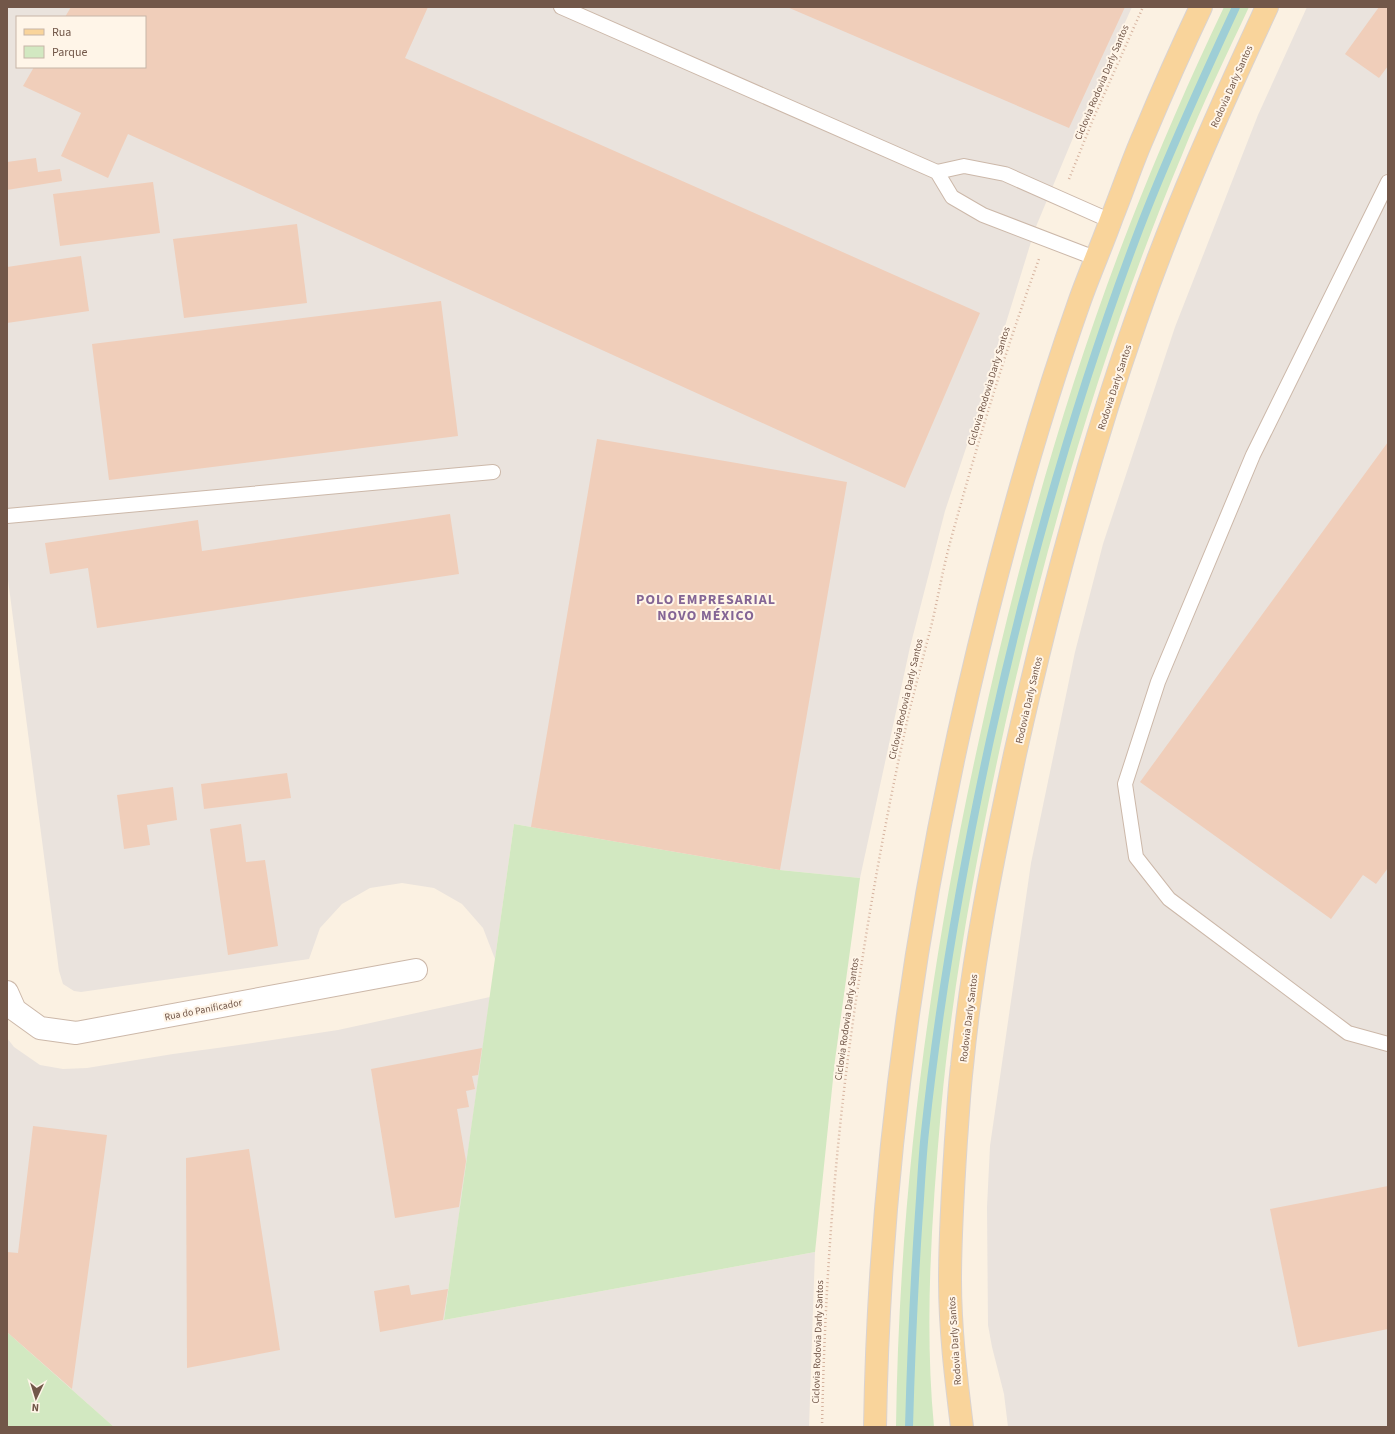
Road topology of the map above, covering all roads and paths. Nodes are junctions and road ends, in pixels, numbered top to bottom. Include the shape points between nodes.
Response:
1 (562, 7) edge
2 (1143, 7) edge
3 (1201, 7) edge
4 (1266, 7) edge
5 (937, 172) junction
6 (1388, 182) edge
7 (1061, 199) junction
8 (1111, 221) junction
9 (1045, 240) junction
10 (1095, 258) junction
11 (493, 472) dead end
12 (7, 516) edge
13 (416, 970) dead end
14 (7, 992) edge
15 (1388, 1044) edge
16 (822, 1427) edge
17 (875, 1427) edge
18 (962, 1427) edge

1 - 5 lane
2 - 7 path, Ciclovia Rodovia Darly Santos
3 - 8 main road via 1143,137
4 - 18 main road, Rodovia Darly Santos via 1210,131 1166,239 1112,392 1057,577 1003,808 972,981 952,1193 951,1323
5 - 7 lane via 964,166 1005,174
5 - 9 lane via 952,197 983,215
6 - 15 lane via 1253,455 1158,682 1125,784 1136,857 1168,899 1348,1033
7 - 8 lane
8 - 10 main road
9 - 10 lane
9 - 16 path, Ciclovia Rodovia Darly Santos via 1002,366 950,542 910,709 878,863 861,964 839,1136 826,1309
10 - 17 main road via 1053,382 1002,555 962,720 929,880 905,1034 892,1141 879,1312
11 - 12 lane
13 - 14 street, Rua do Panificador via 76,1033 40,1028 15,1010

